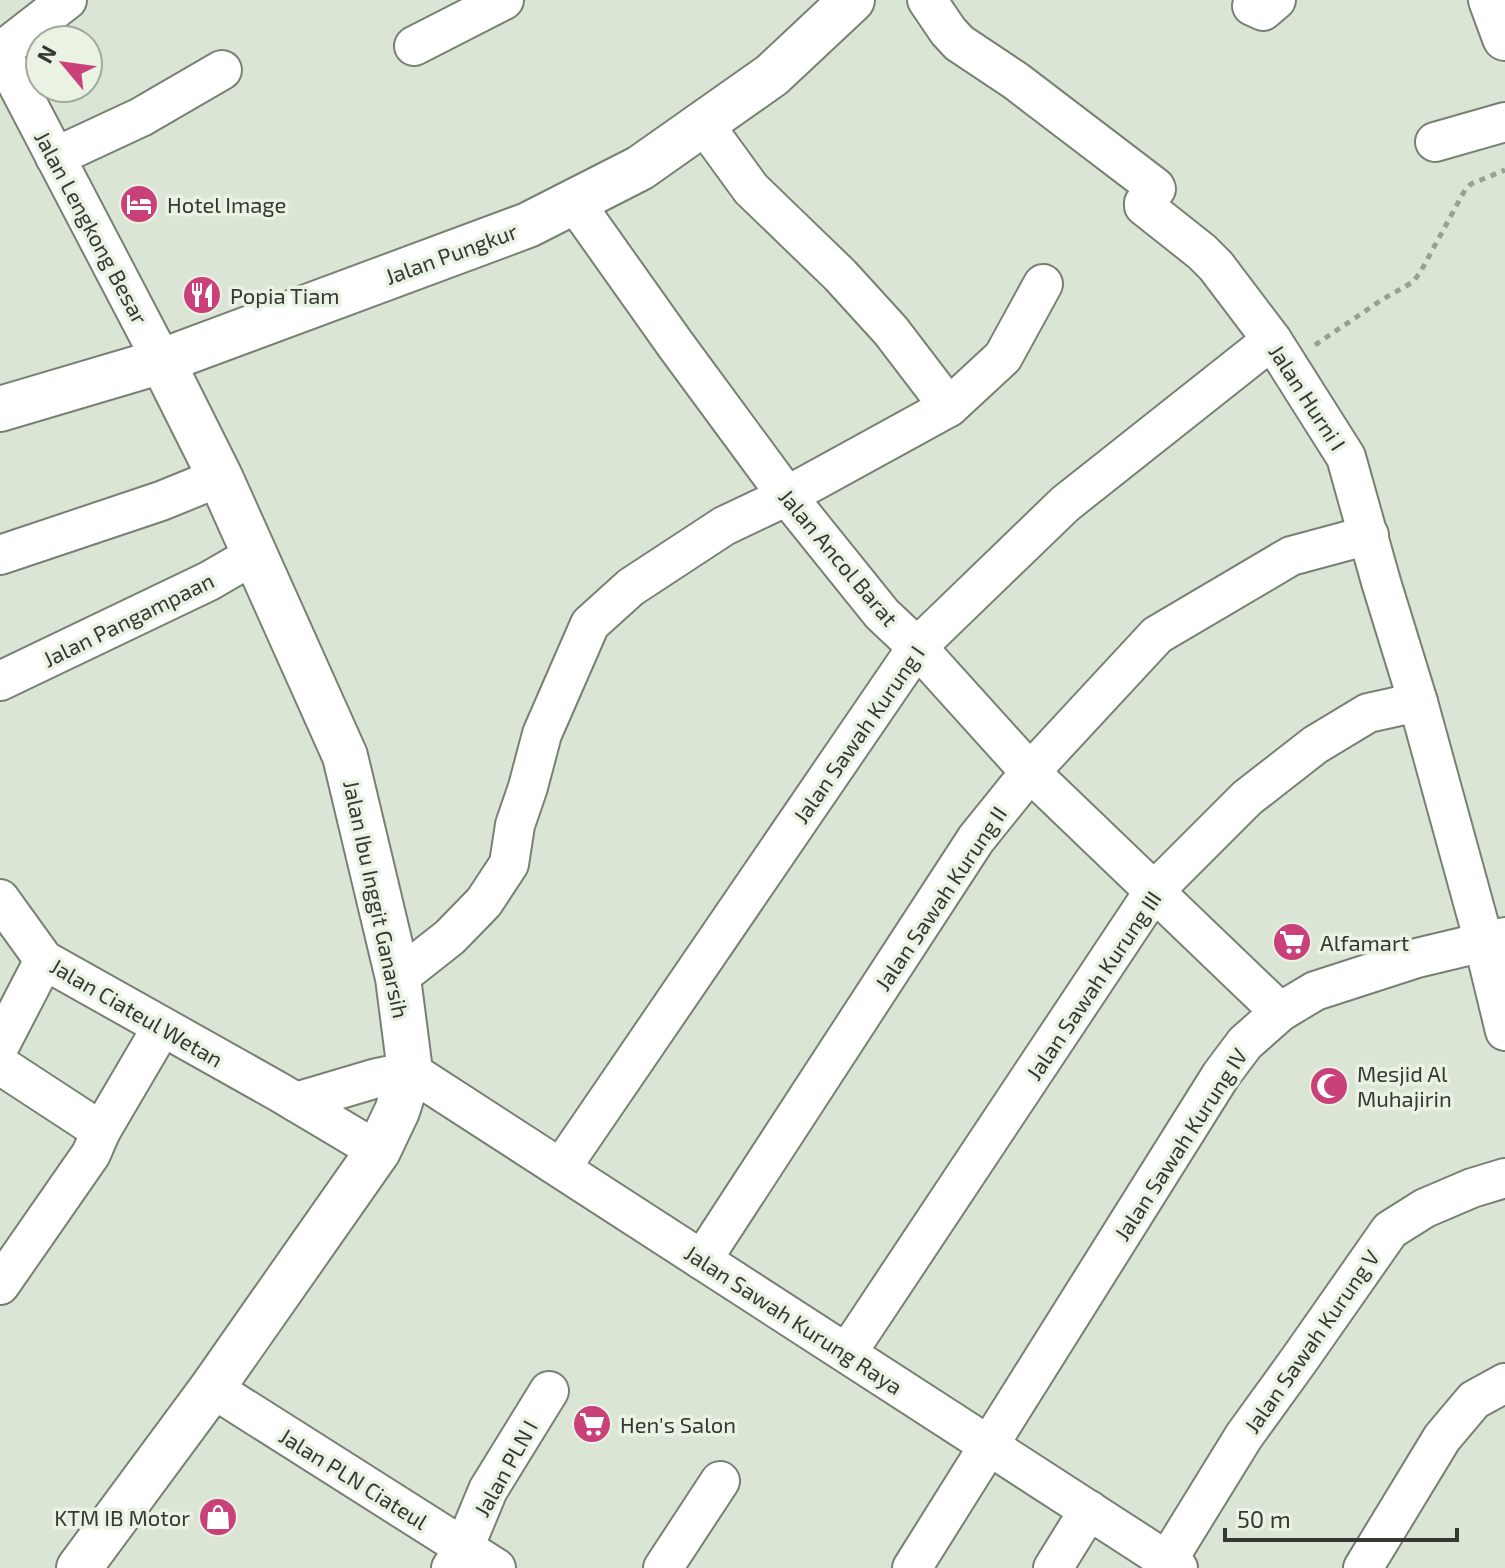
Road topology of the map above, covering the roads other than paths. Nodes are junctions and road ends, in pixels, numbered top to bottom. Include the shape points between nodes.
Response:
1 (67, 0) edge
2 (504, 0) edge
3 (852, 0) edge
4 (927, 0) edge
5 (1491, 0) edge
6 (1505, 38) edge
7 (414, 46) dead end
8 (0, 52) edge
9 (222, 70) dead end
10 (1505, 122) edge
11 (703, 123) junction
12 (1435, 142) dead end
13 (55, 157) junction
14 (575, 203) junction
15 (1043, 284) dead end
16 (1280, 352) junction
17 (162, 361) junction
18 (949, 407) junction
19 (0, 409) edge
20 (220, 477) junction
21 (787, 496) junction
22 (1369, 535) junction
23 (0, 555) edge
24 (254, 555) junction
25 (917, 647) junction
26 (0, 681) edge
27 (1418, 702) junction
28 (1030, 772) junction
29 (1154, 891) junction
30 (0, 899) edge
31 (1494, 939) edge
32 (44, 960) junction
33 (398, 978) junction
34 (1280, 1012) junction
35 (162, 1027) junction
36 (1505, 1031) edge
37 (0, 1045) edge
38 (0, 1065) edge
39 (410, 1071) junction
40 (296, 1102) junction
41 (101, 1131) junction
42 (378, 1151) junction
43 (561, 1168) junction
44 (1505, 1178) edge
45 (702, 1260) junction
46 (0, 1285) edge
47 (847, 1353) junction
48 (1505, 1383) edge
49 (212, 1388) junction
50 (549, 1391) dead end
51 (989, 1446) junction
52 (720, 1481) dead end
53 (1089, 1510) junction
54 (457, 1558) edge
55 (1173, 1564) edge
56 (79, 1568) edge
57 (496, 1568) edge
58 (663, 1568) edge
59 (912, 1568) edge
60 (1053, 1568) edge
61 (1363, 1568) edge

1 - 8 street
2 - 7 street
3 - 11 main road, Jalan Pungkur via 772,75
4 - 16 street, Jalan Hurni I via 959,43 1155,187 1144,206 1216,266
5 - 6 main road
8 - 13 street, Jalan Lengkong Besar
9 - 13 street via 141,117
10 - 12 street
11 - 14 main road, Jalan Pungkur via 640,168
11 - 18 street via 751,189 891,331
13 - 17 street, Jalan Lengkong Besar
14 - 17 main road, Jalan Pungkur
14 - 21 street, Jalan Ancol Barat
15 - 18 street via 1003,357
16 - 22 street, Jalan Hurni I via 1346,457
16 - 25 street, Jalan Sawah Kurung I via 1065,504
17 - 19 main road, Jalan Pungkur
17 - 20 main road, Jalan Ibu Inggit Ganarsih
18 - 21 street
20 - 23 street
20 - 24 main road, Jalan Ibu Inggit Ganarsih
21 - 25 street, Jalan Ancol Barat via 882,614
21 - 33 street via 724,526 631,587 590,624 542,734 509,864 484,902 450,937
22 - 27 street, Jalan Hurni I
22 - 28 street, Jalan Sawah Kurung II via 1291,556 1157,635
24 - 26 street, Jalan Pangampaan
24 - 33 main road, Jalan Ibu Inggit Ganarsih via 345,756
25 - 28 street, Jalan Ancol Barat
25 - 43 street, Jalan Sawah Kurung I
27 - 29 street, Jalan Sawah Kurung III via 1368,713 1315,745 1247,798
27 - 31 street, Jalan Hurni I
28 - 29 street, Jalan Ancol Barat
28 - 45 street, Jalan Sawah Kurung II via 976,839
29 - 34 street, Jalan Ancol Barat
29 - 47 street, Jalan Sawah Kurung III
30 - 32 street, Jalan Ciateul Wetan
31 - 34 street, Jalan Sawah Kurung IV via 1315,991
31 - 36 street, Jalan Hurni I
32 - 35 street, Jalan Ciateul Wetan
32 - 37 street
33 - 39 main road, Jalan Ibu Inggit Ganarsih
34 - 51 street, Jalan Sawah Kurung IV via 1245,1043 1221,1075
35 - 40 street, Jalan Ciateul Wetan
35 - 41 street
38 - 41 street
39 - 40 street
39 - 42 main road, Jalan Ibu Inggit Ganarsih
39 - 43 street, Jalan Sawah Kurung Raya
40 - 42 street, Jalan Ciateul Wetan
41 - 46 street via 91,1154
42 - 49 main road, Jalan Ibu Inggit Ganarsih
43 - 45 street, Jalan Sawah Kurung Raya
44 - 55 street, Jalan Sawah Kurung V via 1425,1208 1390,1230 1244,1436
45 - 47 street, Jalan Sawah Kurung Raya
47 - 51 street, Jalan Sawah Kurung Raya
48 - 61 street via 1474,1400 1442,1438
49 - 54 street, Jalan PLN Ciateul
49 - 56 main road, Jalan Ibu Inggit Ganarsih
50 - 54 street, Jalan PLN I via 488,1490
51 - 53 street, Jalan Sawah Kurung Raya
51 - 59 street, Jalan Sawah Kurung IV
52 - 58 street
53 - 55 street, Jalan Sawah Kurung Raya
53 - 60 street
54 - 57 street, Jalan PLN Ciateul

